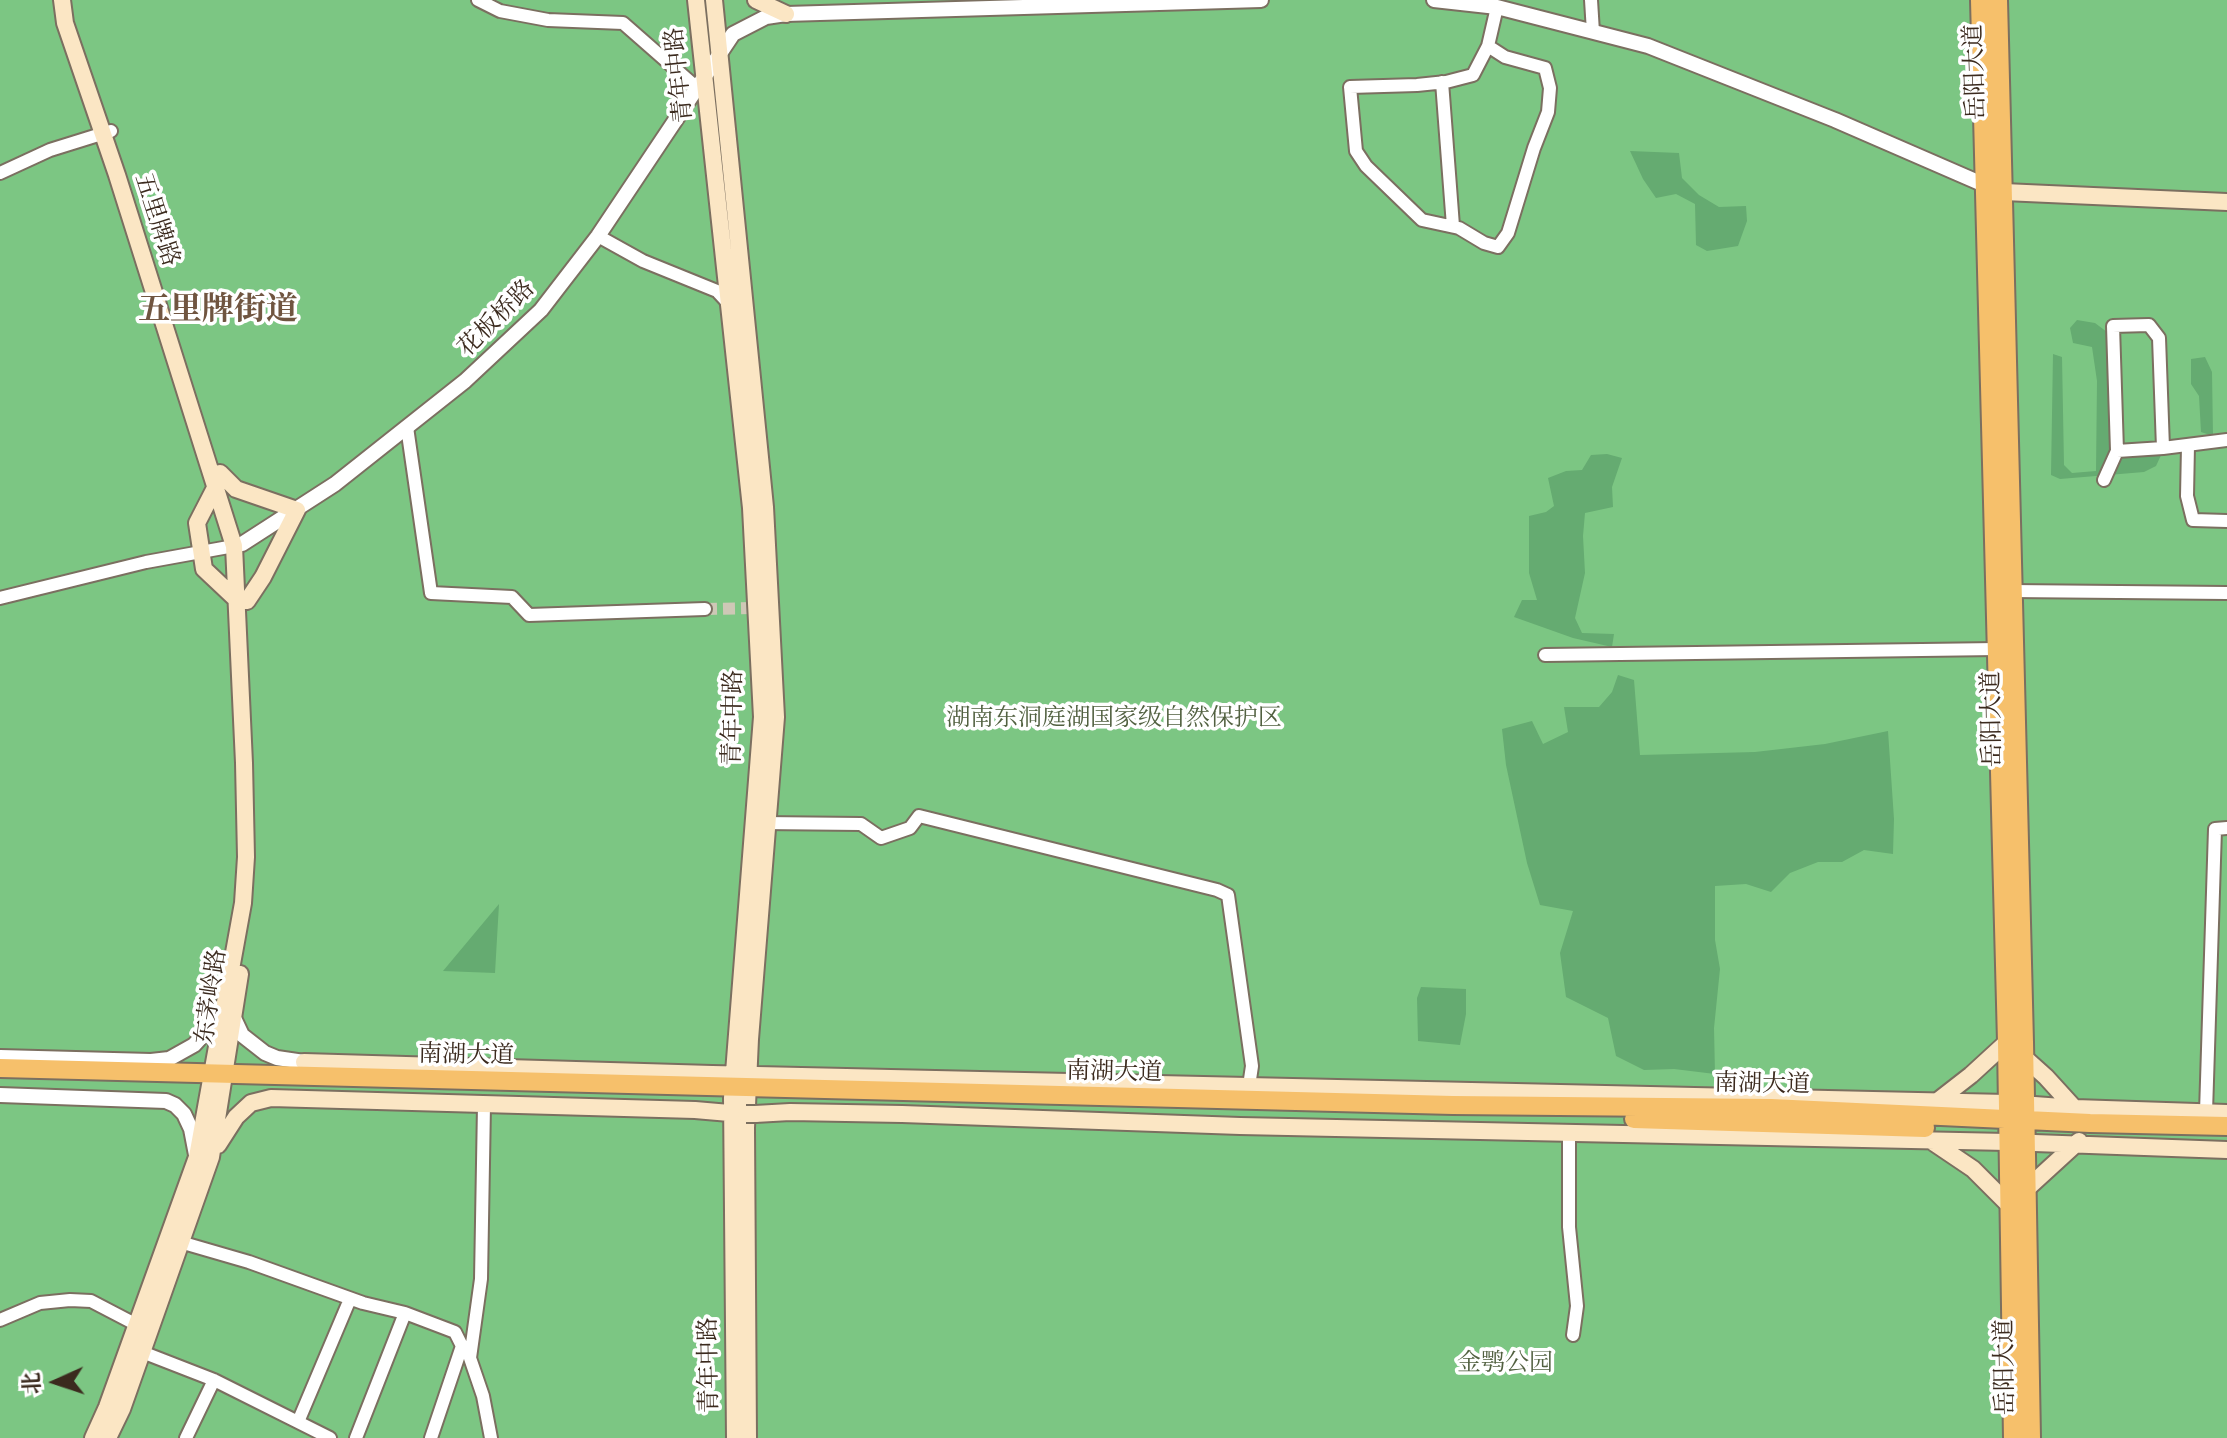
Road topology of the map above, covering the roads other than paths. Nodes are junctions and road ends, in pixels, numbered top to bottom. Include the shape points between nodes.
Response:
1 (62, 0) edge
2 (71, 0) edge
3 (478, 0) edge
4 (696, 0) edge
5 (714, 0) edge
6 (756, 0) edge
7 (1261, 0) edge
8 (1434, 0) edge
9 (1591, 0) edge
10 (1980, 0) edge
11 (1998, 0) edge
12 (1497, 7) junction
13 (786, 14) junction
14 (1593, 32) junction
15 (1488, 46) junction
16 (720, 52) junction
17 (699, 82) junction
18 (1442, 82) junction
19 (107, 132) junction
20 (0, 173) edge
21 (1998, 187) junction
22 (2227, 191) edge
23 (2227, 202) edge
24 (1453, 226) junction
25 (598, 236) junction
26 (731, 306) junction
27 (407, 427) junction
28 (2227, 440) edge
29 (2188, 446) junction
30 (2163, 448) junction
31 (2117, 451) junction
32 (218, 480) junction
33 (2104, 480) dead end
34 (297, 510) junction
35 (2227, 521) edge
36 (238, 545) junction
37 (201, 551) junction
38 (2011, 591) junction
39 (2227, 593) edge
40 (0, 598) edge
41 (243, 601) junction
42 (705, 609) tunnel mouth
43 (1997, 649) junction
44 (1545, 655) dead end
45 (760, 822) junction
46 (2227, 828) edge
47 (225, 999) junction
48 (234, 1018) junction
49 (2007, 1042) junction
50 (0, 1057) edge
51 (2024, 1058) junction
52 (304, 1062) joint
53 (0, 1068) edge
54 (217, 1079) junction
55 (0, 1080) edge
56 (1249, 1086) junction
57 (0, 1095) edge
58 (741, 1096) junction
59 (1938, 1102) junction
60 (484, 1105) junction
61 (2075, 1108) junction
62 (2206, 1112) junction
63 (2227, 1113) edge
64 (1915, 1121) junction
65 (2016, 1124) junction
66 (2227, 1126) edge
67 (1569, 1131) junction
68 (2085, 1133) junction
69 (2227, 1138) edge
70 (1931, 1140) junction
71 (2227, 1150) edge
72 (204, 1157) junction
73 (2026, 1189) junction
74 (2009, 1205) junction
75 (180, 1242) junction
76 (350, 1299) junction
77 (405, 1313) junction
78 (0, 1320) edge
79 (137, 1325) junction
80 (1573, 1335) dead end
81 (142, 1352) junction
82 (214, 1380) junction
83 (298, 1422) junction
84 (324, 1437) edge
85 (93, 1438) edge
86 (108, 1438) edge
87 (186, 1438) edge
88 (356, 1438) edge
89 (431, 1438) edge
90 (491, 1438) edge
91 (735, 1438) edge
92 (748, 1438) edge
93 (2013, 1438) edge
94 (2031, 1438) edge

1 - 19 main road, 五里牌路 via 65,23
2 - 19 main road, 五里牌路
3 - 17 street via 500,11 548,20 623,23
4 - 17 main road, 青年中路
5 - 16 main road, 青年中路
6 - 13 main road
7 - 13 street, 花板桥路
8 - 12 street
9 - 14 street
10 - 21 main road, 岳阳大道
11 - 21 main road, 岳阳大道
12 - 14 street
12 - 15 street
13 - 16 street, 花板桥路 via 766,17 733,34
14 - 21 street via 1662,52
15 - 18 street via 1473,75
15 - 24 street via 1505,57 1545,68 1548,112 1508,233 1498,247
16 - 17 street, 花板桥路
16 - 45 main road, 青年中路 via 765,507 776,717
17 - 25 street, 花板桥路
17 - 26 main road, 青年中路
18 - 24 street
18 - 24 street via 1350,87 1351,119 1356,151 1366,166 1422,220
19 - 20 street
19 - 32 main road, 五里牌路
21 - 22 main road
21 - 23 main road
21 - 38 main road, 岳阳大道
21 - 43 main road, 岳阳大道
25 - 26 street via 717,291
25 - 27 street, 花板桥路 via 541,310
26 - 45 main road, 青年中路 via 751,508 762,717
27 - 34 street, 花板桥路
27 - 42 street via 431,593 512,597 529,615
28 - 29 street
29 - 30 street
29 - 35 street via 2187,496 2193,520
30 - 31 street
30 - 31 street via 2159,338 2149,325 2113,326
31 - 33 street
32 - 34 main road
32 - 36 main road, 五里牌路
32 - 37 main road via 197,523
34 - 36 street, 花板桥路
34 - 41 main road via 277,552
36 - 37 street
36 - 41 main road, 东茅岭路
37 - 40 street
37 - 41 main road via 204,569
38 - 39 street
38 - 51 main road, 岳阳大道
41 - 47 main road, 东茅岭路 via 246,857
41 - 48 main road, 东茅岭路 via 252,857
43 - 44 street
43 - 49 main road, 岳阳大道
45 - 56 street via 861,824 881,838 910,828 919,816 1228,895 1252,1066
45 - 58 main road, 青年中路
46 - 62 street via 2215,829
47 - 50 street via 215,1022 194,1045 169,1059
47 - 54 main road, 东茅岭路
48 - 52 street via 253,1046 277,1058
48 - 54 main road, 东茅岭路
49 - 51 main road
49 - 59 main road
49 - 65 main road, 岳阳大道
51 - 61 main road
51 - 65 main road, 岳阳大道
52 - 58 main road
53 - 54 main road, 南湖大道
54 - 55 main road, 南湖大道
54 - 58 main road, 南湖大道
54 - 72 main road, 东茅岭路
56 - 58 main road
56 - 59 main road
57 - 72 street via 166,1101 184,1114
58 - 60 main road via 695,1110
58 - 64 main road, 南湖大道 via 1243,1111
58 - 67 main road via 790,1112
58 - 91 main road, 青年中路
58 - 92 main road, 青年中路
59 - 64 main road
59 - 65 main road
60 - 72 main road via 271,1098 251,1103
60 - 90 street via 481,1279 470,1358
61 - 62 main road
61 - 65 main road
61 - 68 main road
62 - 63 main road
64 - 65 main road, 南湖大道
64 - 70 main road
65 - 68 main road, 南湖大道
65 - 70 main road
65 - 73 main road, 岳阳大道
65 - 74 main road, 岳阳大道
66 - 68 main road, 南湖大道
67 - 70 main road
67 - 80 street via 1569,1227 1577,1306
68 - 69 main road, 南湖大道
68 - 71 main road
68 - 73 main road
70 - 74 main road via 1973,1169
72 - 75 main road, 东茅岭路
72 - 79 main road, 东茅岭路
73 - 74 main road
73 - 94 main road, 岳阳大道
74 - 93 main road, 岳阳大道
75 - 76 street
75 - 81 main road, 东茅岭路
76 - 77 street
76 - 83 street
77 - 88 street
77 - 89 street via 455,1332 462,1346
78 - 79 street via 40,1303 70,1300 91,1301
79 - 85 main road, 东茅岭路
81 - 82 street
81 - 86 main road, 东茅岭路
82 - 83 street
82 - 87 street
83 - 84 street

